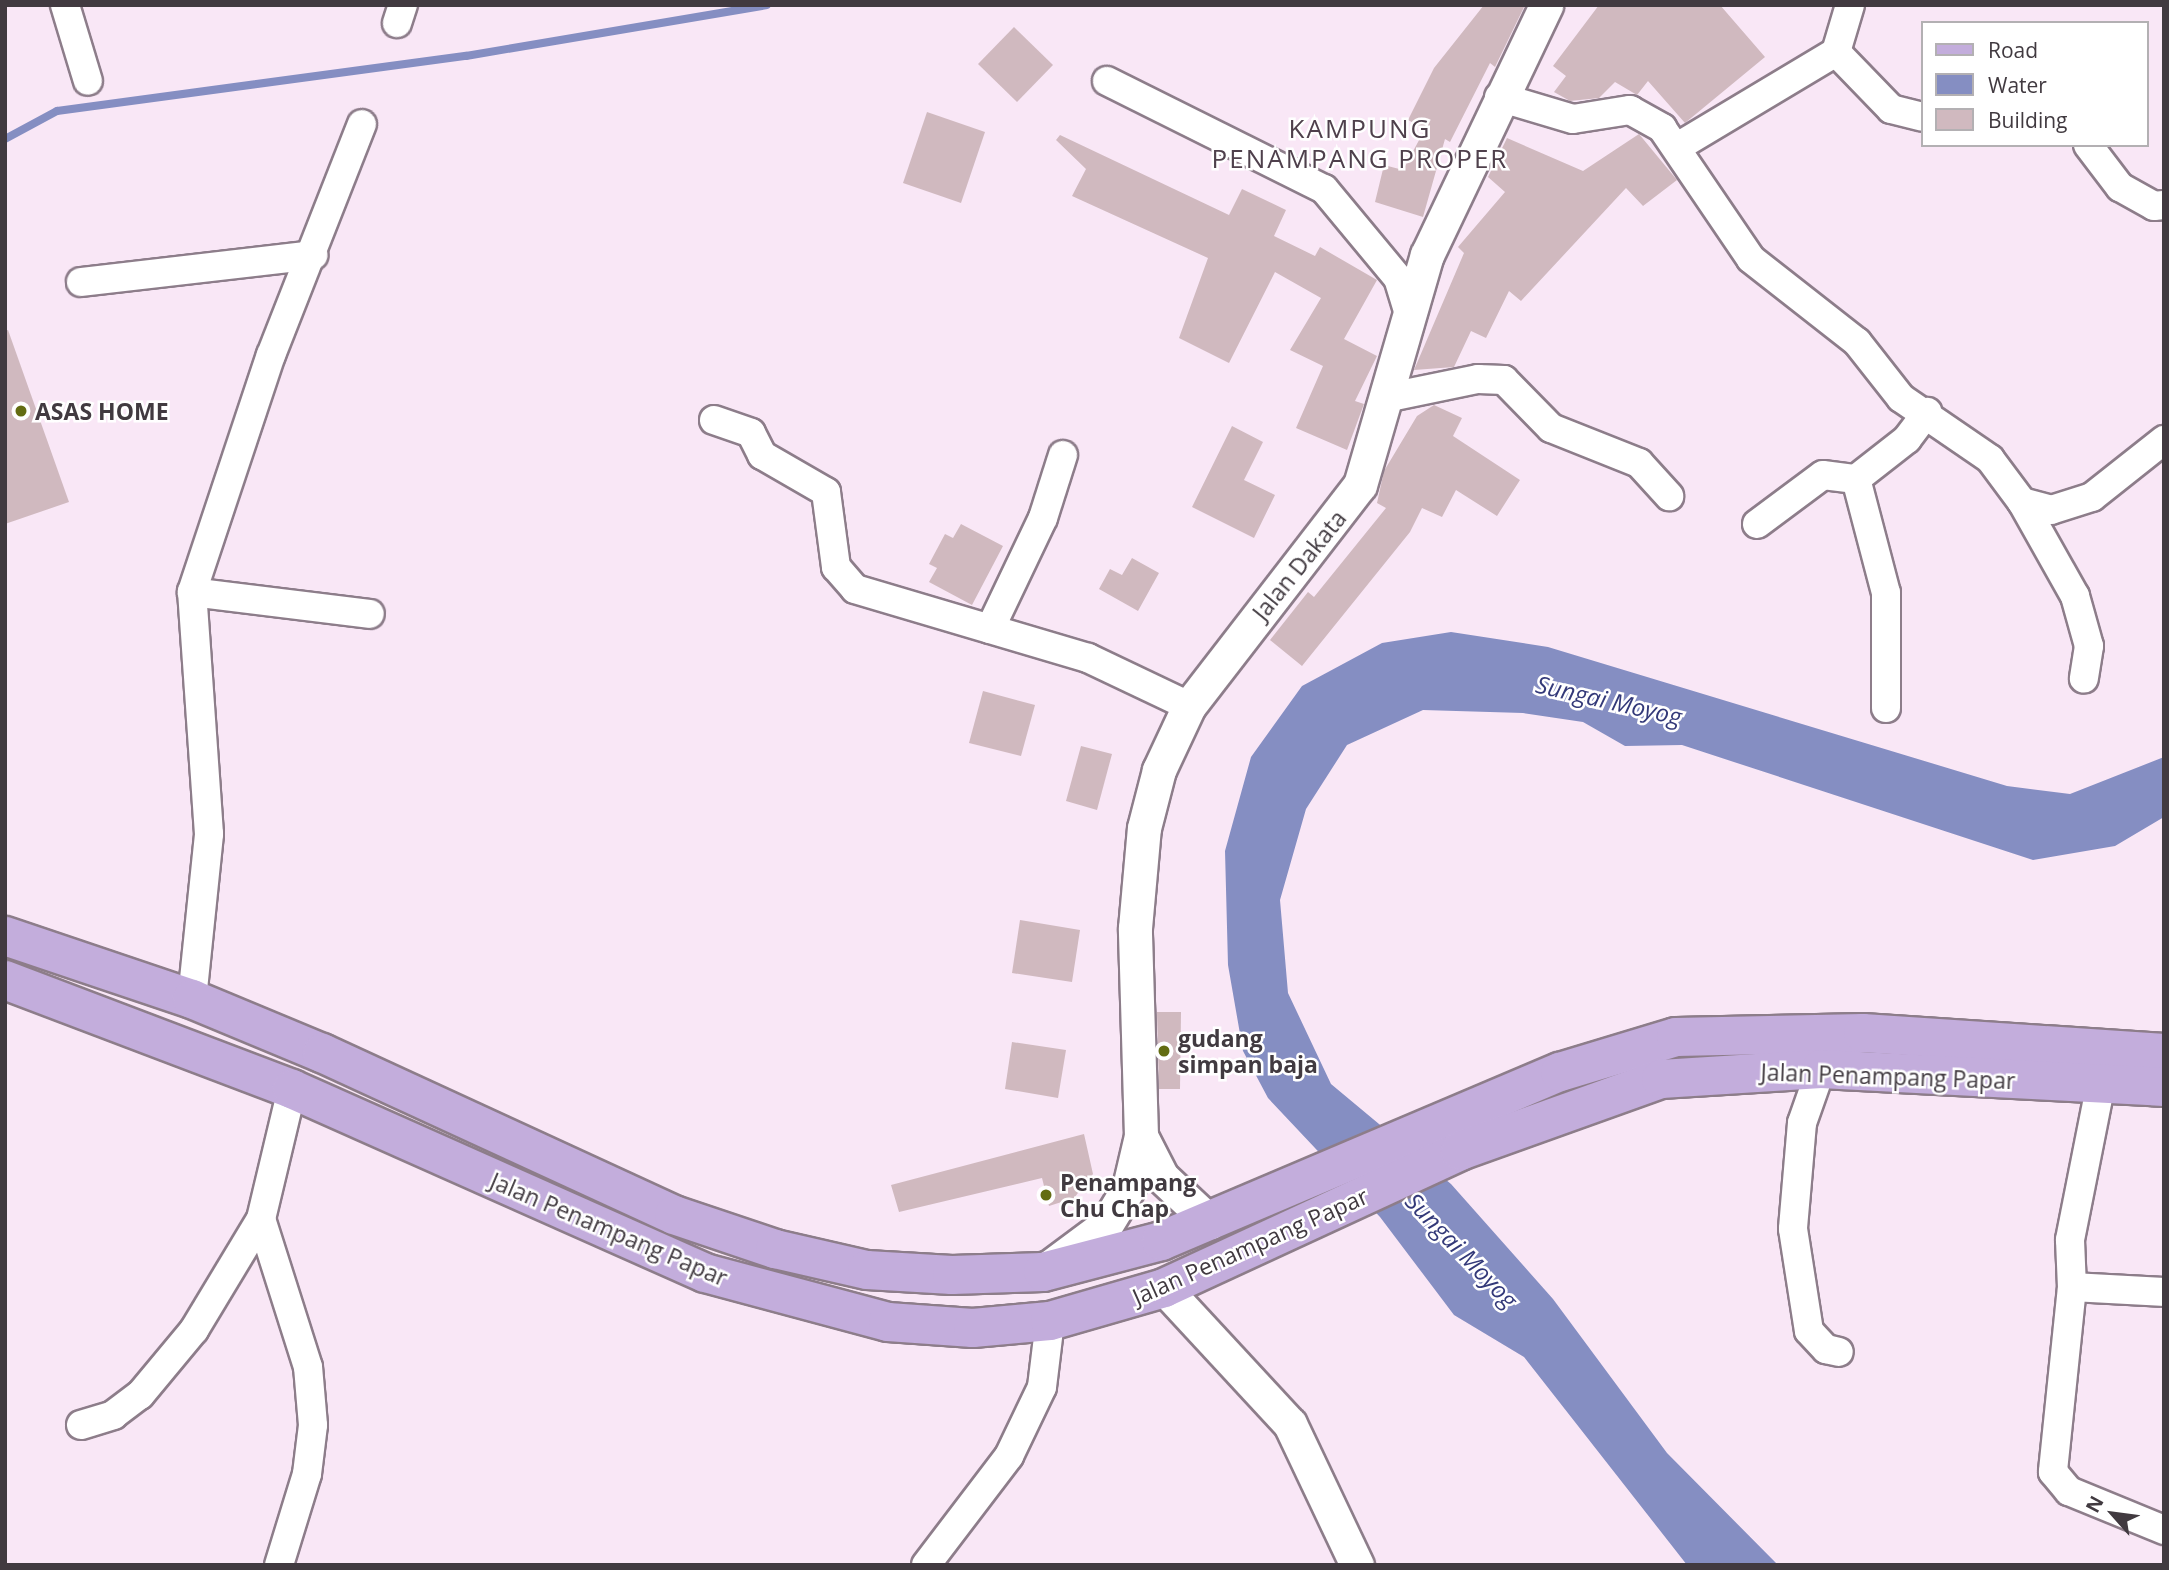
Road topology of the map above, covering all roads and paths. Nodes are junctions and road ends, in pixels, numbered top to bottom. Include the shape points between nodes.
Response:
1 (65, 5) edge
2 (1546, 5) edge
3 (1850, 5) edge
4 (1836, 52) junction
5 (88, 81) dead end
6 (1107, 81) dead end
7 (1499, 97) junction
8 (1920, 116) edge
9 (362, 124) dead end
10 (1679, 146) junction
11 (2090, 147) edge
12 (2164, 205) edge
13 (313, 255) junction
14 (81, 282) dead end
15 (1409, 313) junction
16 (1390, 397) junction
17 (1927, 412) junction
18 (713, 420) dead end
19 (2164, 440) edge
20 (1063, 455) dead end
21 (1856, 479) junction
22 (1669, 496) dead end
23 (2022, 502) junction
24 (1757, 524) dead end
25 (192, 592) junction
26 (370, 614) dead end
27 (990, 629) junction
28 (2084, 679) dead end
29 (1189, 706) junction
30 (1886, 708) dead end
31 (5, 936) edge
32 (5, 980) edge
33 (192, 999) junction
34 (2164, 1053) edge
35 (1821, 1069) junction
36 (2101, 1083) junction
37 (2164, 1087) edge
38 (292, 1089) junction
39 (1141, 1136) junction
40 (261, 1219) junction
41 (1210, 1222) junction
42 (1043, 1272) junction
43 (2072, 1287) junction
44 (1164, 1288) junction
45 (2164, 1292) edge
46 (1050, 1321) junction
47 (1839, 1352) dead end
48 (81, 1425) dead end
49 (2164, 1530) edge
50 (279, 1565) edge
51 (926, 1565) edge
52 (1357, 1565) edge

1 - 5 street
2 - 7 street, Jalan Dakata
3 - 4 street
4 - 8 street via 1891,108
4 - 10 street
6 - 15 street via 1324,189 1398,278
7 - 10 street via 1573,119 1630,110
7 - 15 street, Jalan Dakata via 1427,255
9 - 13 street
10 - 17 street via 1708,203 1751,259 1857,342 1901,398
11 - 12 street via 2120,187 2154,206
13 - 14 street
13 - 25 street via 271,355
15 - 16 street, Jalan Dakata
16 - 22 street via 1486,378 1504,380 1550,428 1639,463
16 - 29 street, Jalan Dakata via 1346,508
17 - 21 street via 1907,439
17 - 23 street via 1990,458
18 - 27 street via 751,433 762,455 827,492 836,567 855,589
19 - 23 street via 2092,497 2051,510
20 - 27 street via 1043,518
21 - 24 street via 1823,475
21 - 30 street via 1886,593
23 - 28 street via 2075,596 2089,646
25 - 26 street
25 - 33 street via 209,834
27 - 29 street via 1134,676
29 - 39 street, Jalan Dakata via 1159,770 1144,828 1135,928
31 - 33 main road, Jalan Penampang Papar
32 - 38 main road, Jalan Penampang Papar
33 - 42 main road, Jalan Penampang Papar via 674,1215 775,1249 867,1270
34 - 41 main road, Jalan Penampang Papar via 1863,1032 1731,1031 1609,1054
35 - 36 main road, Jalan Penampang Papar
35 - 44 main road, Jalan Penampang Papar via 1661,1079 1460,1151
35 - 47 street via 1802,1123 1793,1229 1809,1331 1826,1349
36 - 37 main road, Jalan Penampang Papar
36 - 43 street via 2070,1240
38 - 40 street
38 - 46 main road, Jalan Penampang Papar via 632,1244 775,1296 888,1322 974,1328
39 - 41 street, Jalan Dakata via 1161,1177
39 - 42 street, Jalan Dakata via 1129,1188 1107,1225
40 - 48 street via 194,1330 140,1395 113,1415
40 - 50 street via 308,1367 313,1425 305,1486
41 - 42 main road, Jalan Penampang Papar
43 - 45 street
43 - 49 street via 2053,1472 2069,1491
44 - 46 main road, Jalan Penampang Papar
44 - 52 street via 1290,1424
46 - 51 street via 1042,1387 1009,1456

